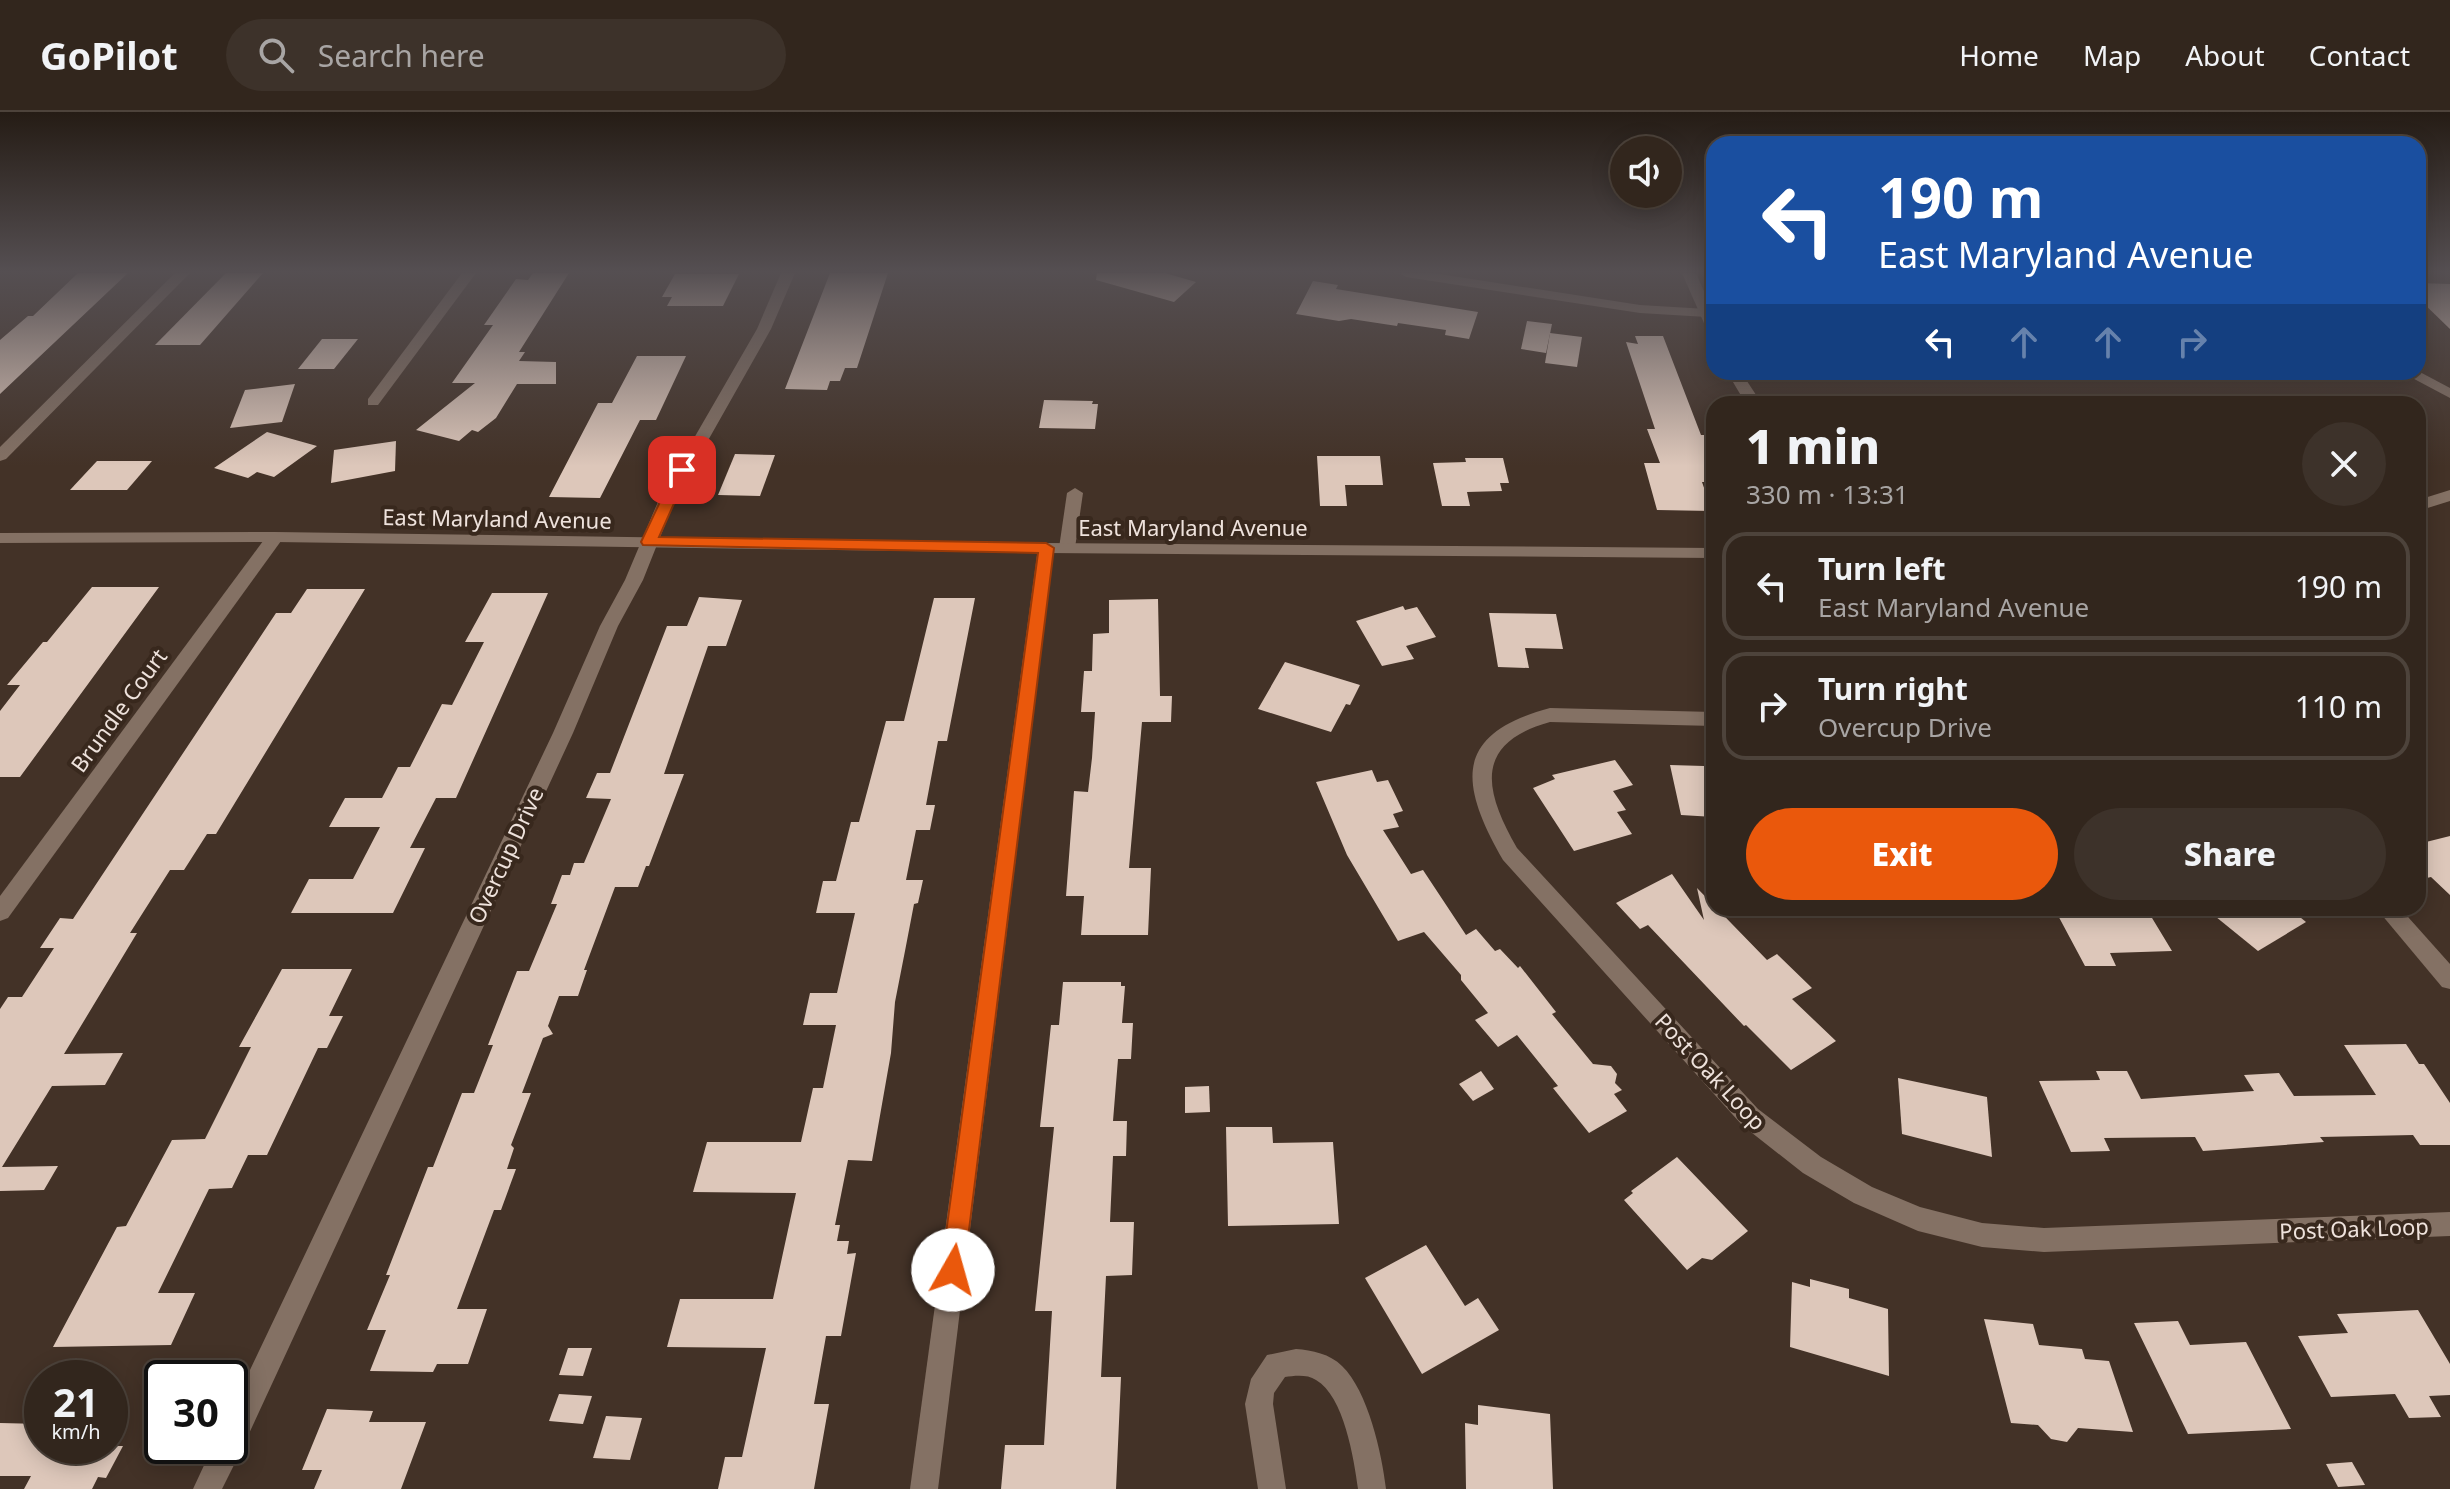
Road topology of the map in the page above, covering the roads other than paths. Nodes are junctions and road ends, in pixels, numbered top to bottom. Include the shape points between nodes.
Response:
1 (119, 337) edge
2 (421, 337) edge
3 (759, 337) edge
4 (2423, 380) edge
5 (2450, 394) edge
6 (373, 402) dead end
7 (0, 456) edge
8 (1075, 493) dead end
9 (2450, 495) edge
10 (2426, 503) edge
11 (275, 537) junction
12 (0, 538) edge
13 (649, 542) junction
14 (1057, 548) junction
15 (1706, 553) edge
16 (1706, 719) edge
17 (0, 912) edge
18 (2394, 916) edge
19 (2450, 980) edge
20 (2450, 1224) edge
21 (248, 1404) edge
22 (219, 1464) edge
23 (207, 1489) edge
24 (924, 1489) edge
25 (1272, 1489) edge
26 (1372, 1489) edge

1 - 7 street
2 - 6 street
3 - 13 street, Overcup Drive via 697,442
4 - 5 street
8 - 14 street
9 - 10 street
11 - 12 street, East Maryland Avenue
11 - 13 street, East Maryland Avenue
11 - 17 street, Brundle Court
13 - 14 street, East Maryland Avenue
13 - 21 street, Overcup Drive
14 - 15 street, East Maryland Avenue
14 - 24 street
16 - 20 street, Post Oak Loop via 1533,717 1492,740 1482,762 1482,792 1487,813 1510,854 1750,1117 1812,1165 1918,1219 1982,1235 2044,1240
18 - 19 street
22 - 23 street, Overcup Drive
25 - 26 street via 1261,1429 1261,1389 1277,1365 1296,1361 1314,1364 1339,1379 1350,1400

